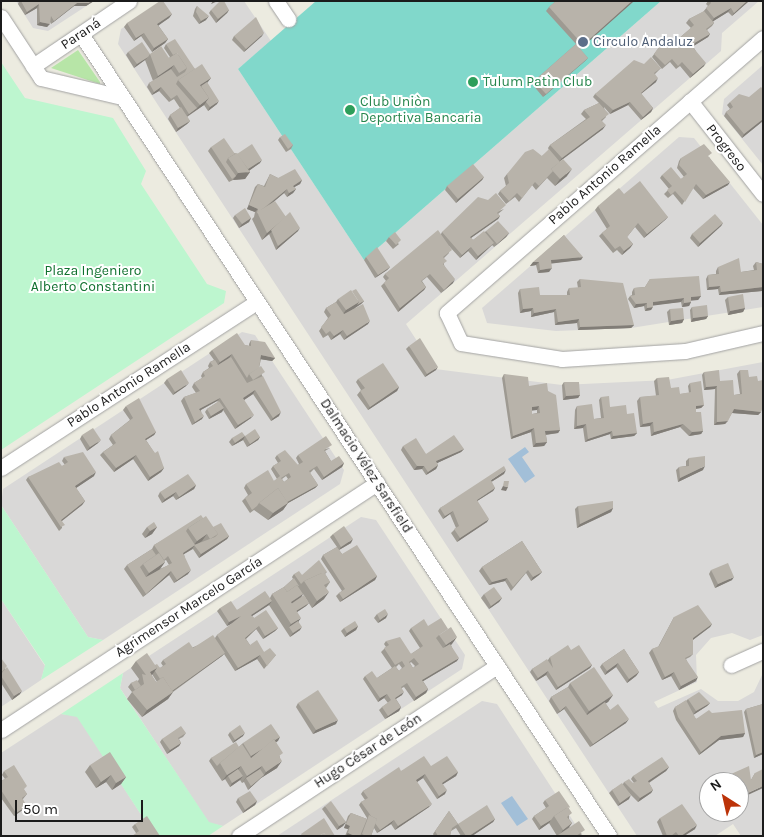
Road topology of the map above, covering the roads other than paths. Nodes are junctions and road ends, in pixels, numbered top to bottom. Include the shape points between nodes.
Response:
1 (129, 1) edge
2 (276, 1) edge
3 (1, 17) edge
4 (288, 19) dead end
5 (81, 34) junction
6 (763, 38) edge
7 (33, 66) junction
8 (122, 97) junction
9 (690, 101) junction
10 (763, 194) edge
11 (258, 302) junction
12 (763, 333) edge
13 (1, 468) edge
14 (377, 484) junction
15 (763, 651) edge
16 (731, 665) dead end
17 (497, 666) junction
18 (1, 730) edge
19 (239, 836) edge
20 (609, 836) edge

1 - 5 street, Paraná
2 - 4 street
3 - 7 street
5 - 7 street, Paraná
5 - 8 street, Dalmacio Vélez Sarsfield
6 - 9 street, Pablo Antonio Ramella
7 - 8 street via 41,78
8 - 11 street, Dalmacio Vélez Sarsfield
9 - 10 street, Progreso
9 - 12 street, Pablo Antonio Ramella via 447,313 461,343 562,359 685,351
11 - 13 street, Pablo Antonio Ramella
11 - 14 street, Dalmacio Vélez Sarsfield
14 - 17 street, Dalmacio Vélez Sarsfield
14 - 18 street, Agrimensor Marcelo García
15 - 16 street
17 - 19 street, Hugo César de León
17 - 20 street, Dalmacio Vélez Sarsfield

